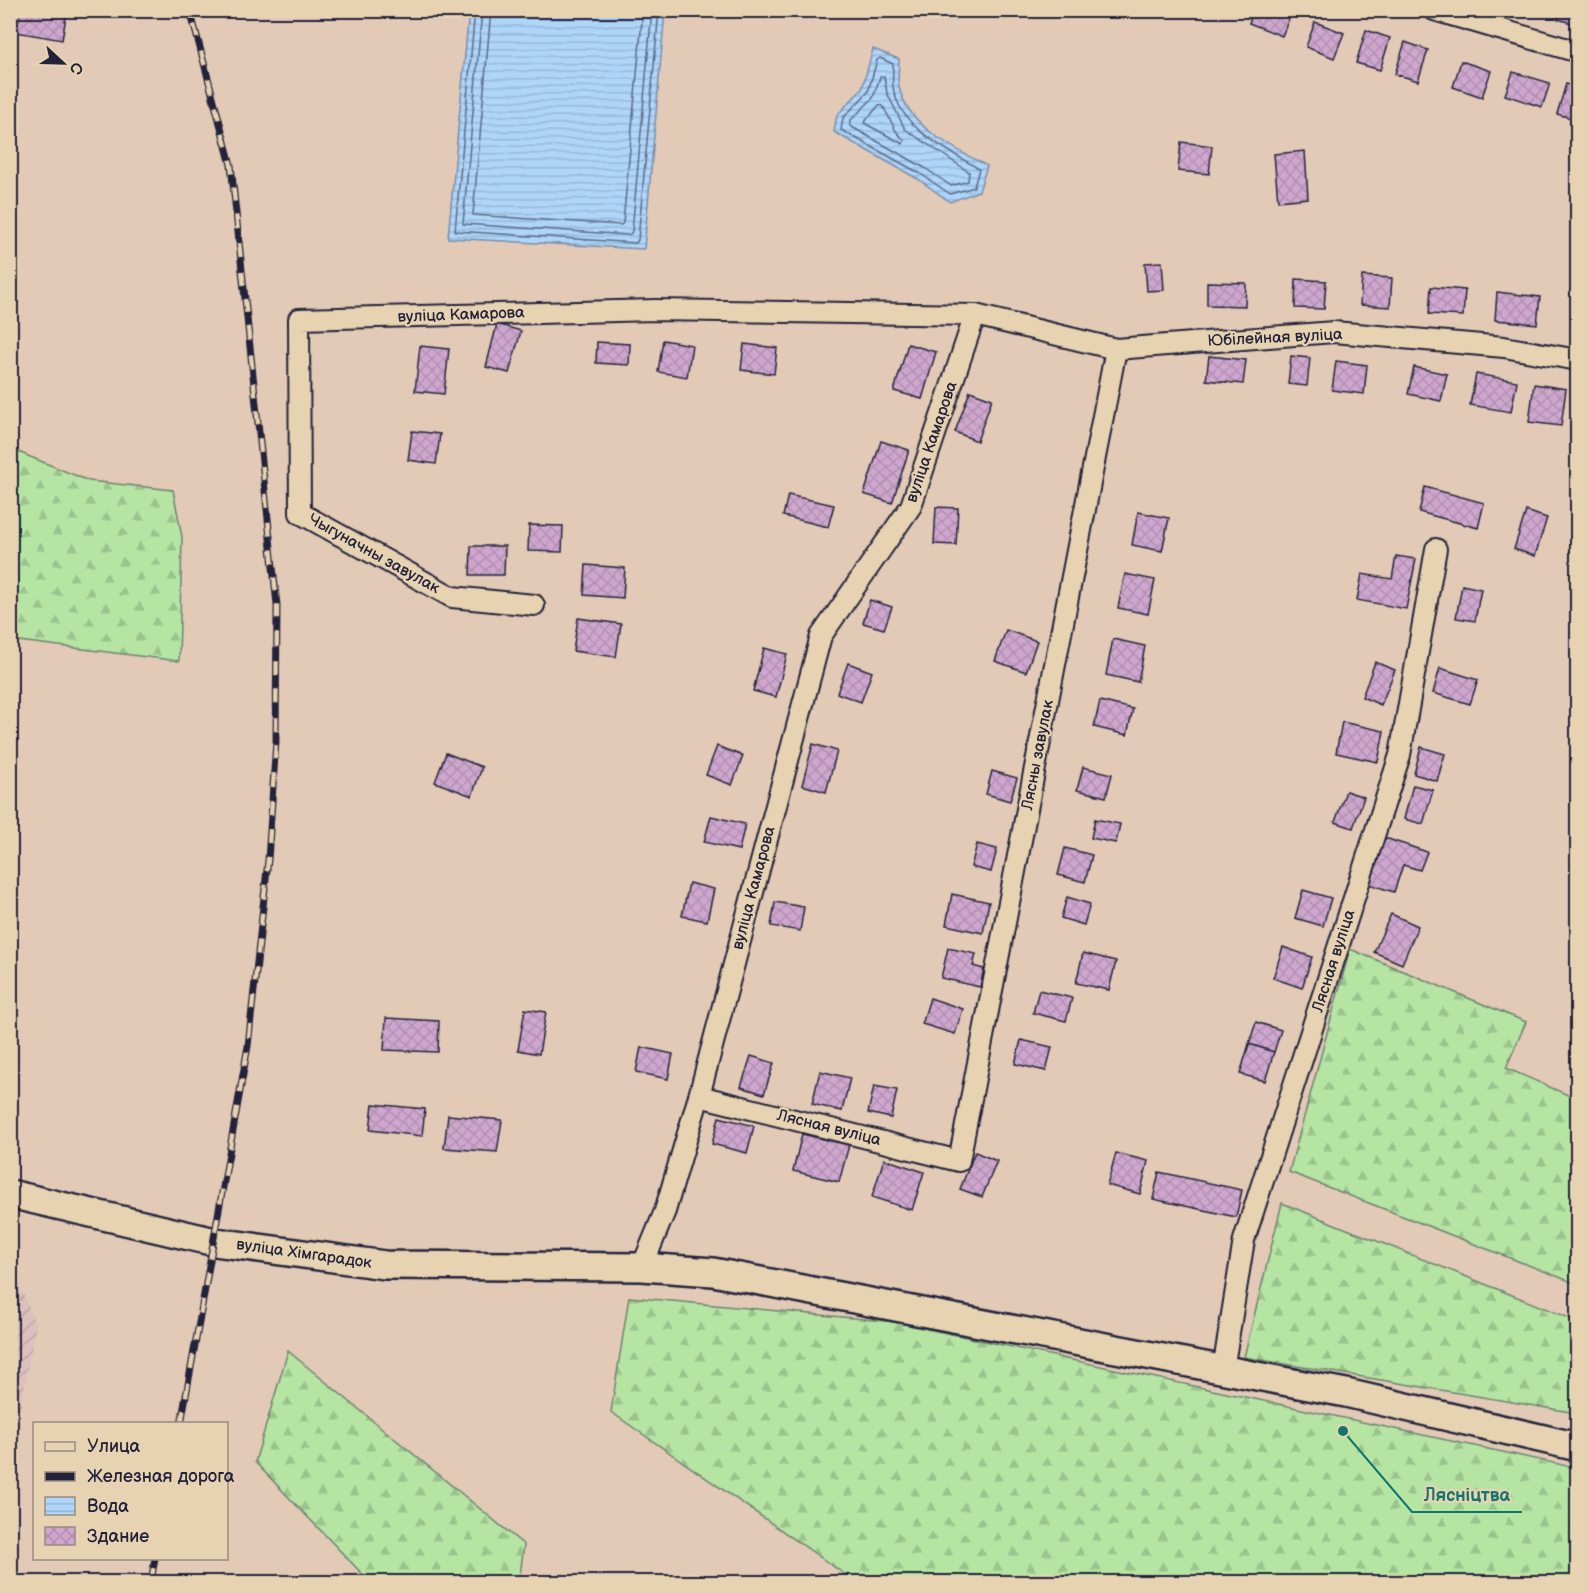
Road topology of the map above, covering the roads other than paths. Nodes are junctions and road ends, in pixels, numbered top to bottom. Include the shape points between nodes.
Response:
1 (1434, 10) edge
2 (1578, 52) edge
3 (975, 315) junction
4 (299, 319) joint
5 (1116, 349) junction
6 (1578, 360) edge
7 (1436, 549) dead end
8 (534, 605) dead end
9 (699, 1096) junction
10 (959, 1161) joint
11 (10, 1194) edge
12 (642, 1267) junction
13 (1223, 1370) junction
14 (1578, 1447) edge

1 - 2 street
3 - 4 street, вуліца Камарова via 655,310
3 - 5 street, Юбілейная вуліца
3 - 9 street, вуліца Камарова via 911,507 821,636
4 - 8 street, Чыгуначны завулак via 300,513 452,597
5 - 6 street, Юбілейная вуліца via 1334,332 1504,347
5 - 10 street, Лясны завулак
7 - 13 street, Лясная вуліца via 1400,755 1244,1240
9 - 10 street, Лясная вуліца
9 - 12 street, вуліца Камарова via 666,1211
11 - 12 main road, вуліца Хімгарадок via 215,1242 385,1265
12 - 13 main road, вуліца Хімгарадок via 713,1272
13 - 14 main road, вуліца Хімгарадок via 1346,1393

